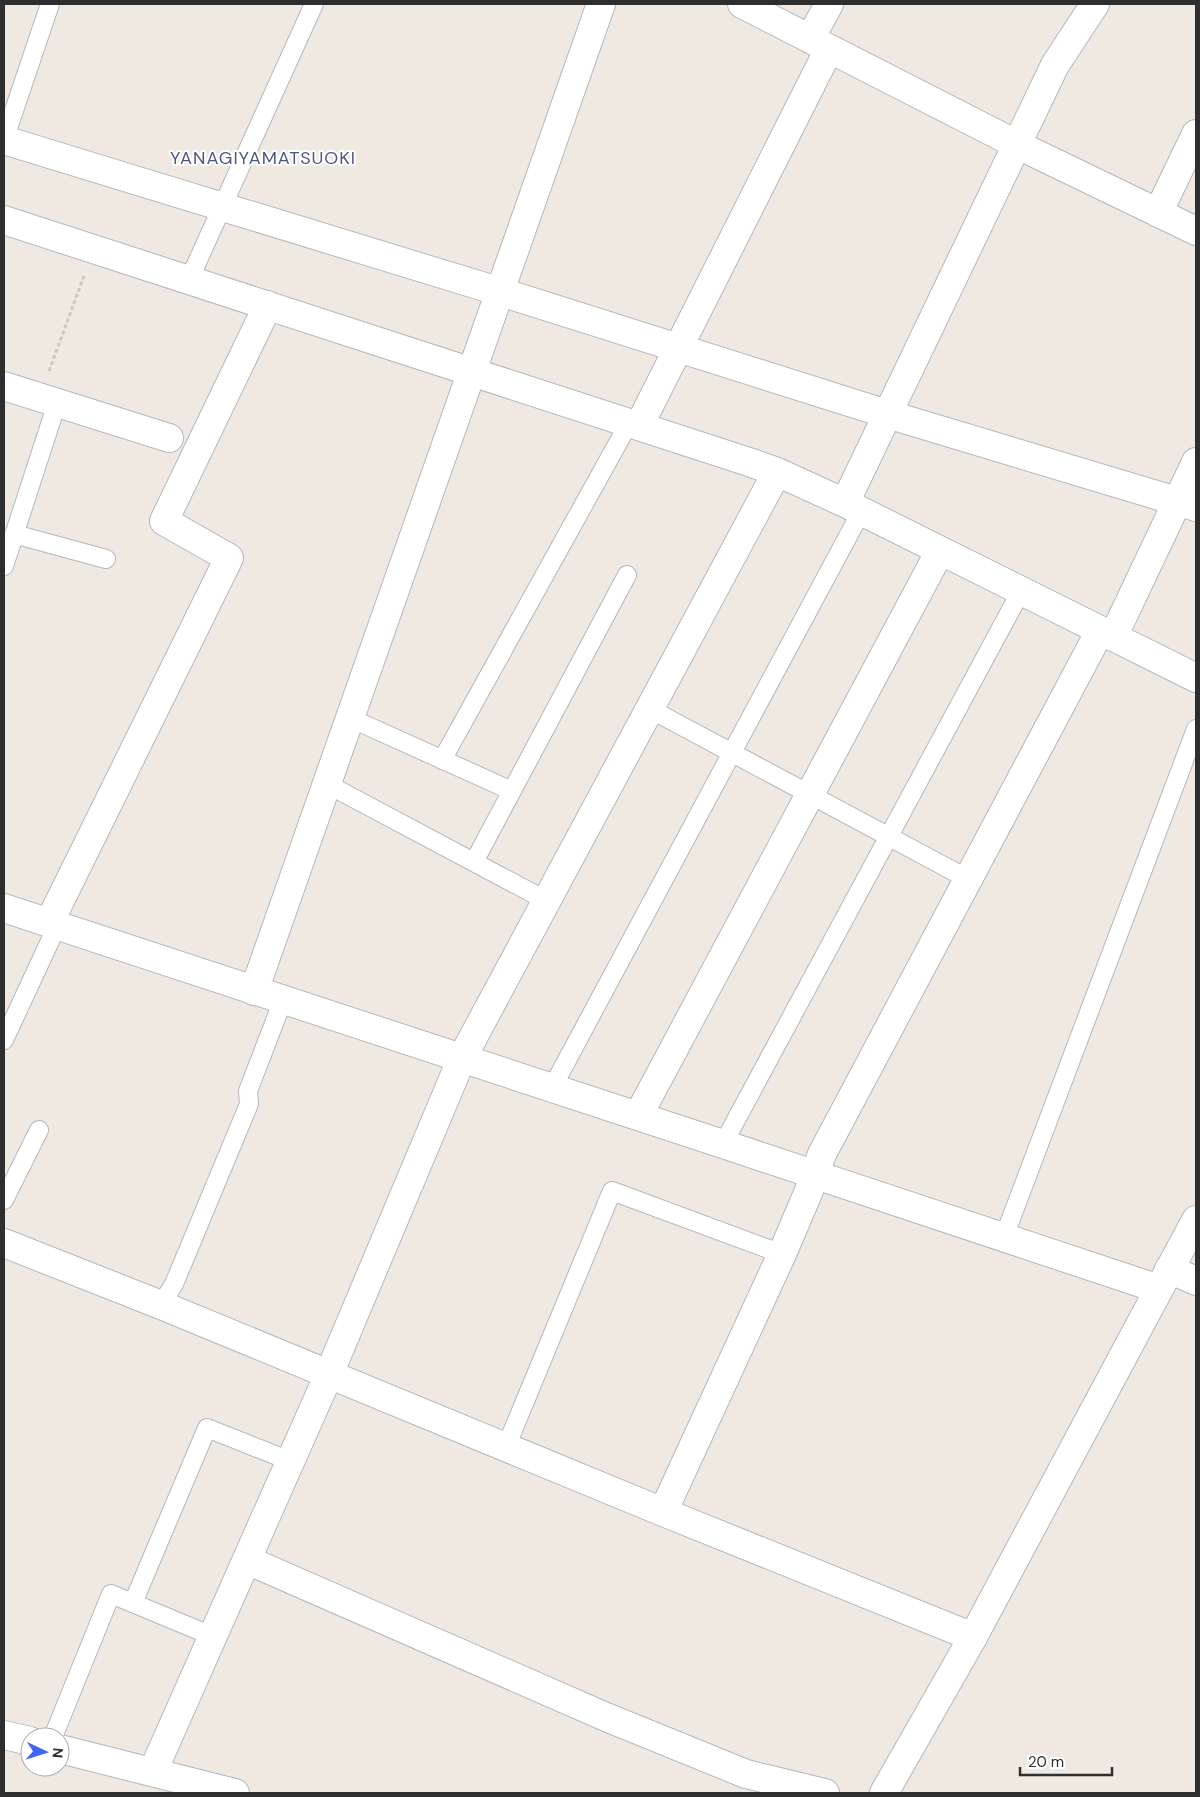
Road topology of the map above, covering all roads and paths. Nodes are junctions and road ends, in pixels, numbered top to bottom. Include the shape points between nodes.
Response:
1 (50, 4) edge
2 (314, 4) edge
3 (601, 4) edge
4 (742, 4) edge
5 (829, 4) edge
6 (1096, 4) edge
7 (820, 44) junction
8 (1196, 134) edge
9 (4, 140) edge
10 (1018, 145) junction
11 (222, 207) junction
12 (1158, 213) junction
13 (4, 220) edge
14 (1196, 231) edge
15 (94, 249) junction
16 (189, 280) junction
17 (501, 292) junction
18 (268, 306) junction
19 (679, 348) junction
20 (472, 371) junction
21 (4, 386) edge
22 (48, 400) junction
23 (887, 414) junction
24 (634, 424) junction
25 (169, 438) dead end
26 (1196, 462) edge
27 (777, 472) junction
28 (1187, 504) edge
29 (853, 508) junction
30 (14, 534) junction
31 (940, 551) junction
32 (106, 559) dead end
33 (4, 566) edge
34 (627, 575) dead end
35 (1021, 591) junction
36 (1106, 634) junction
37 (1196, 678) edge
38 (650, 709) junction
39 (350, 718) junction
40 (1196, 729) edge
41 (732, 752) junction
42 (442, 760) junction
43 (327, 784) junction
44 (512, 791) junction
45 (810, 794) junction
46 (889, 836) junction
47 (474, 862) junction
48 (968, 878) junction
49 (547, 901) junction
50 (4, 908) edge
51 (53, 924) junction
52 (254, 990) junction
53 (282, 1000) junction
54 (4, 1040) edge
55 (462, 1058) junction
56 (552, 1088) junction
57 (638, 1116) junction
58 (39, 1130) dead end
59 (723, 1144) junction
60 (815, 1174) junction
61 (4, 1200) edge
62 (1196, 1220) edge
63 (1004, 1238) junction
64 (4, 1243) edge
65 (782, 1254) junction
66 (1164, 1279) junction
67 (1196, 1281) edge
68 (161, 1305) junction
69 (329, 1374) junction
70 (506, 1447) junction
71 (290, 1461) junction
72 (663, 1512) junction
73 (248, 1560) junction
74 (133, 1603) junction
75 (212, 1636) junction
76 (973, 1637) junction
77 (57, 1727) edge
78 (4, 1735) edge
79 (20, 1739) edge
80 (70, 1751) edge
81 (153, 1771) junction
82 (235, 1793) edge
83 (825, 1793) edge
84 (884, 1793) edge

1 - 9 lane
2 - 11 lane
3 - 17 street
4 - 7 street
5 - 7 street
6 - 10 street via 1055,65
7 - 10 street
7 - 19 street
8 - 12 street
9 - 11 street
10 - 12 street
10 - 23 street
11 - 16 lane
11 - 17 street
12 - 14 street
13 - 15 street
15 - 16 street
15 - 22 path
16 - 18 street
17 - 19 street
17 - 20 street
18 - 20 street
18 - 51 street via 164,521 229,558
19 - 23 street
19 - 24 street
20 - 24 street
20 - 39 street
21 - 22 street
22 - 25 street
22 - 30 lane
23 - 28 street
23 - 29 street
24 - 27 street
24 - 42 lane
26 - 28 street
27 - 29 street
27 - 38 street
28 - 36 street
29 - 31 street
29 - 41 lane
30 - 32 lane
30 - 33 lane
31 - 35 street
31 - 45 street
34 - 44 lane
35 - 36 street
35 - 46 lane
36 - 37 street
36 - 48 street
38 - 41 lane
38 - 49 street
39 - 42 lane
39 - 43 street
40 - 63 lane
41 - 45 lane
41 - 56 lane
42 - 44 lane
43 - 47 lane
43 - 52 street
44 - 47 lane
45 - 46 lane
45 - 57 street
46 - 48 lane
46 - 59 lane
47 - 49 lane
48 - 60 street via 822,1154
49 - 55 street
50 - 51 street
51 - 52 street
51 - 54 lane
52 - 53 street
53 - 55 street
53 - 68 lane via 248,1090 249,1104 174,1284
55 - 56 street
55 - 69 street
56 - 57 street
57 - 59 street
58 - 61 lane
59 - 60 street
60 - 63 street
60 - 65 street
62 - 66 street
63 - 66 street
64 - 68 street
65 - 70 lane via 612,1190
65 - 72 street
66 - 67 street
66 - 76 street
68 - 69 street
69 - 70 street
69 - 71 street
70 - 72 street
71 - 73 street
71 - 74 lane via 207,1428
72 - 76 street
73 - 75 street
73 - 83 street via 606,1717 746,1774
74 - 75 lane
74 - 77 lane via 111,1594
75 - 81 street
76 - 84 street
78 - 79 street
80 - 81 street
81 - 82 street

